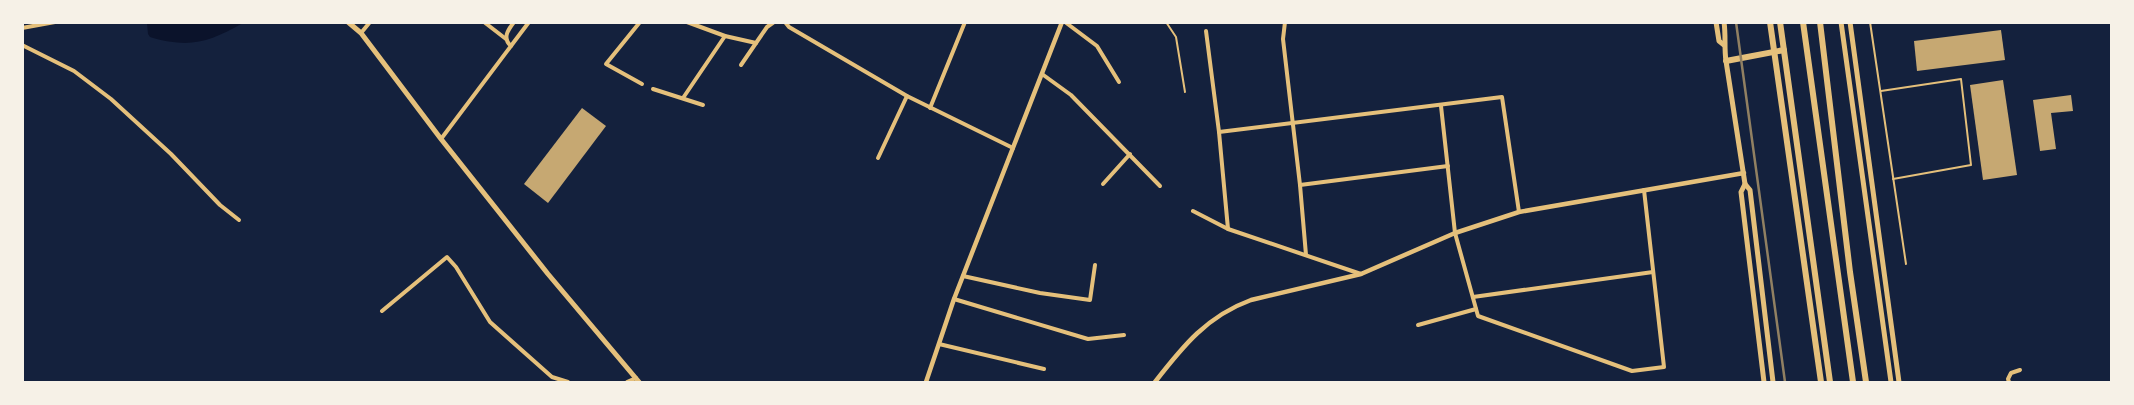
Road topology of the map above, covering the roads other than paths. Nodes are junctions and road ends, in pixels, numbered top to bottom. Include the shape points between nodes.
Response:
1 (55, 22) edge
2 (348, 22) edge
3 (370, 22) edge
4 (484, 22) edge
5 (514, 22) edge
6 (529, 22) edge
7 (640, 22) edge
8 (687, 22) edge
9 (774, 22) edge
10 (785, 22) edge
11 (965, 22) edge
12 (1063, 22) edge
13 (1166, 22) edge
14 (1285, 22) edge
15 (1716, 22) edge
16 (1724, 22) edge
17 (1770, 22) edge
18 (1780, 22) edge
19 (1802, 22) edge
20 (1820, 22) edge
21 (1841, 22) edge
22 (1850, 22) edge
23 (1870, 22) edge
24 (22, 28) edge
25 (1206, 31) dead end
26 (361, 33) junction
27 (725, 36) junction
28 (506, 39) junction
29 (756, 43) junction
30 (22, 45) edge
31 (1724, 45) junction
32 (511, 46) junction
33 (1784, 50) junction
34 (1774, 52) junction
35 (1726, 61) junction
36 (741, 65) dead end
37 (1042, 74) junction
38 (1119, 82) dead end
39 (642, 84) dead end
40 (653, 89) dead end
41 (1881, 90) junction
42 (1185, 92) dead end
43 (907, 96) junction
44 (683, 98) junction
45 (703, 105) dead end
46 (1441, 106) junction
47 (930, 108) junction
48 (1294, 124) junction
49 (1219, 132) junction
50 (441, 139) junction
51 (1013, 148) junction
52 (1130, 154) junction
53 (878, 158) dead end
54 (1448, 166) junction
55 (1744, 173) junction
56 (1893, 179) junction
57 (1103, 184) dead end
58 (1300, 184) junction
59 (1745, 184) junction
60 (1160, 186) dead end
61 (1644, 190) junction
62 (1193, 212) dead end
63 (1519, 212) junction
64 (239, 220) dead end
65 (1228, 229) junction
66 (1455, 233) junction
67 (1306, 255) junction
68 (1906, 264) dead end
69 (1095, 265) dead end
70 (1652, 272) junction
71 (1361, 274) junction
72 (963, 276) junction
73 (1472, 297) junction
74 (954, 299) junction
75 (1476, 309) junction
76 (382, 311) dead end
77 (1418, 325) dead end
78 (1124, 335) dead end
79 (939, 344) junction
80 (1044, 370) dead end
81 (2020, 370) dead end
82 (638, 380) edge
83 (568, 382) edge
84 (627, 382) edge
85 (926, 382) edge
86 (1155, 382) edge
87 (1764, 382) edge
88 (1773, 382) edge
89 (1821, 382) edge
90 (1830, 382) edge
91 (1853, 382) edge
92 (1866, 382) edge
93 (1891, 382) edge
94 (1899, 382) edge
95 (2010, 382) edge

1 - 24 street
2 - 26 main road
3 - 26 street
4 - 28 street
5 - 28 street
6 - 32 street
7 - 39 street via 606,64
8 - 27 street
9 - 29 street
10 - 43 street
11 - 47 street
12 - 37 street
12 - 38 street via 1097,46
13 - 42 lane via 1176,37
14 - 48 street via 1283,43
15 - 31 main road via 1719,40
16 - 31 main road
17 - 34 highway
18 - 33 highway
19 - 91 highway
20 - 92 highway
21 - 93 main road
22 - 94 main road
23 - 41 lane
25 - 49 street
26 - 50 main road
27 - 29 street
27 - 44 street
28 - 32 street
29 - 36 street
30 - 64 street via 74,71 111,99
31 - 35 main road
32 - 50 street
33 - 34 highway
33 - 90 highway
34 - 35 highway
34 - 89 highway
35 - 55 main road
37 - 51 street
37 - 52 street via 1071,95
40 - 44 street
41 - 56 lane
41 - 56 lane via 1961,79 1971,165
43 - 47 street
43 - 53 street
44 - 45 street
46 - 48 street
46 - 54 street
46 - 63 street via 1502,97
47 - 51 street
48 - 49 street
48 - 58 street
49 - 65 street
50 - 82 main road via 548,274
51 - 72 street
52 - 57 street
52 - 60 street
54 - 58 street
54 - 66 street
55 - 59 main road
55 - 61 street
56 - 68 lane
58 - 67 street
59 - 87 main road via 1741,192
59 - 88 main road via 1750,190
61 - 63 street
61 - 70 street
62 - 65 street
63 - 66 street
65 - 67 street
66 - 71 street
66 - 73 street
67 - 71 street
69 - 72 street via 1090,300
70 - 73 street
70 - 75 street via 1664,367 1632,370 1478,316
71 - 86 street via 1234,306 1206,323
72 - 74 street
73 - 75 street
74 - 78 street via 1088,339
74 - 79 street
75 - 77 street
76 - 83 street via 447,257 490,322 552,377
79 - 80 street
79 - 85 street
81 - 95 street via 2011,373
82 - 84 street

